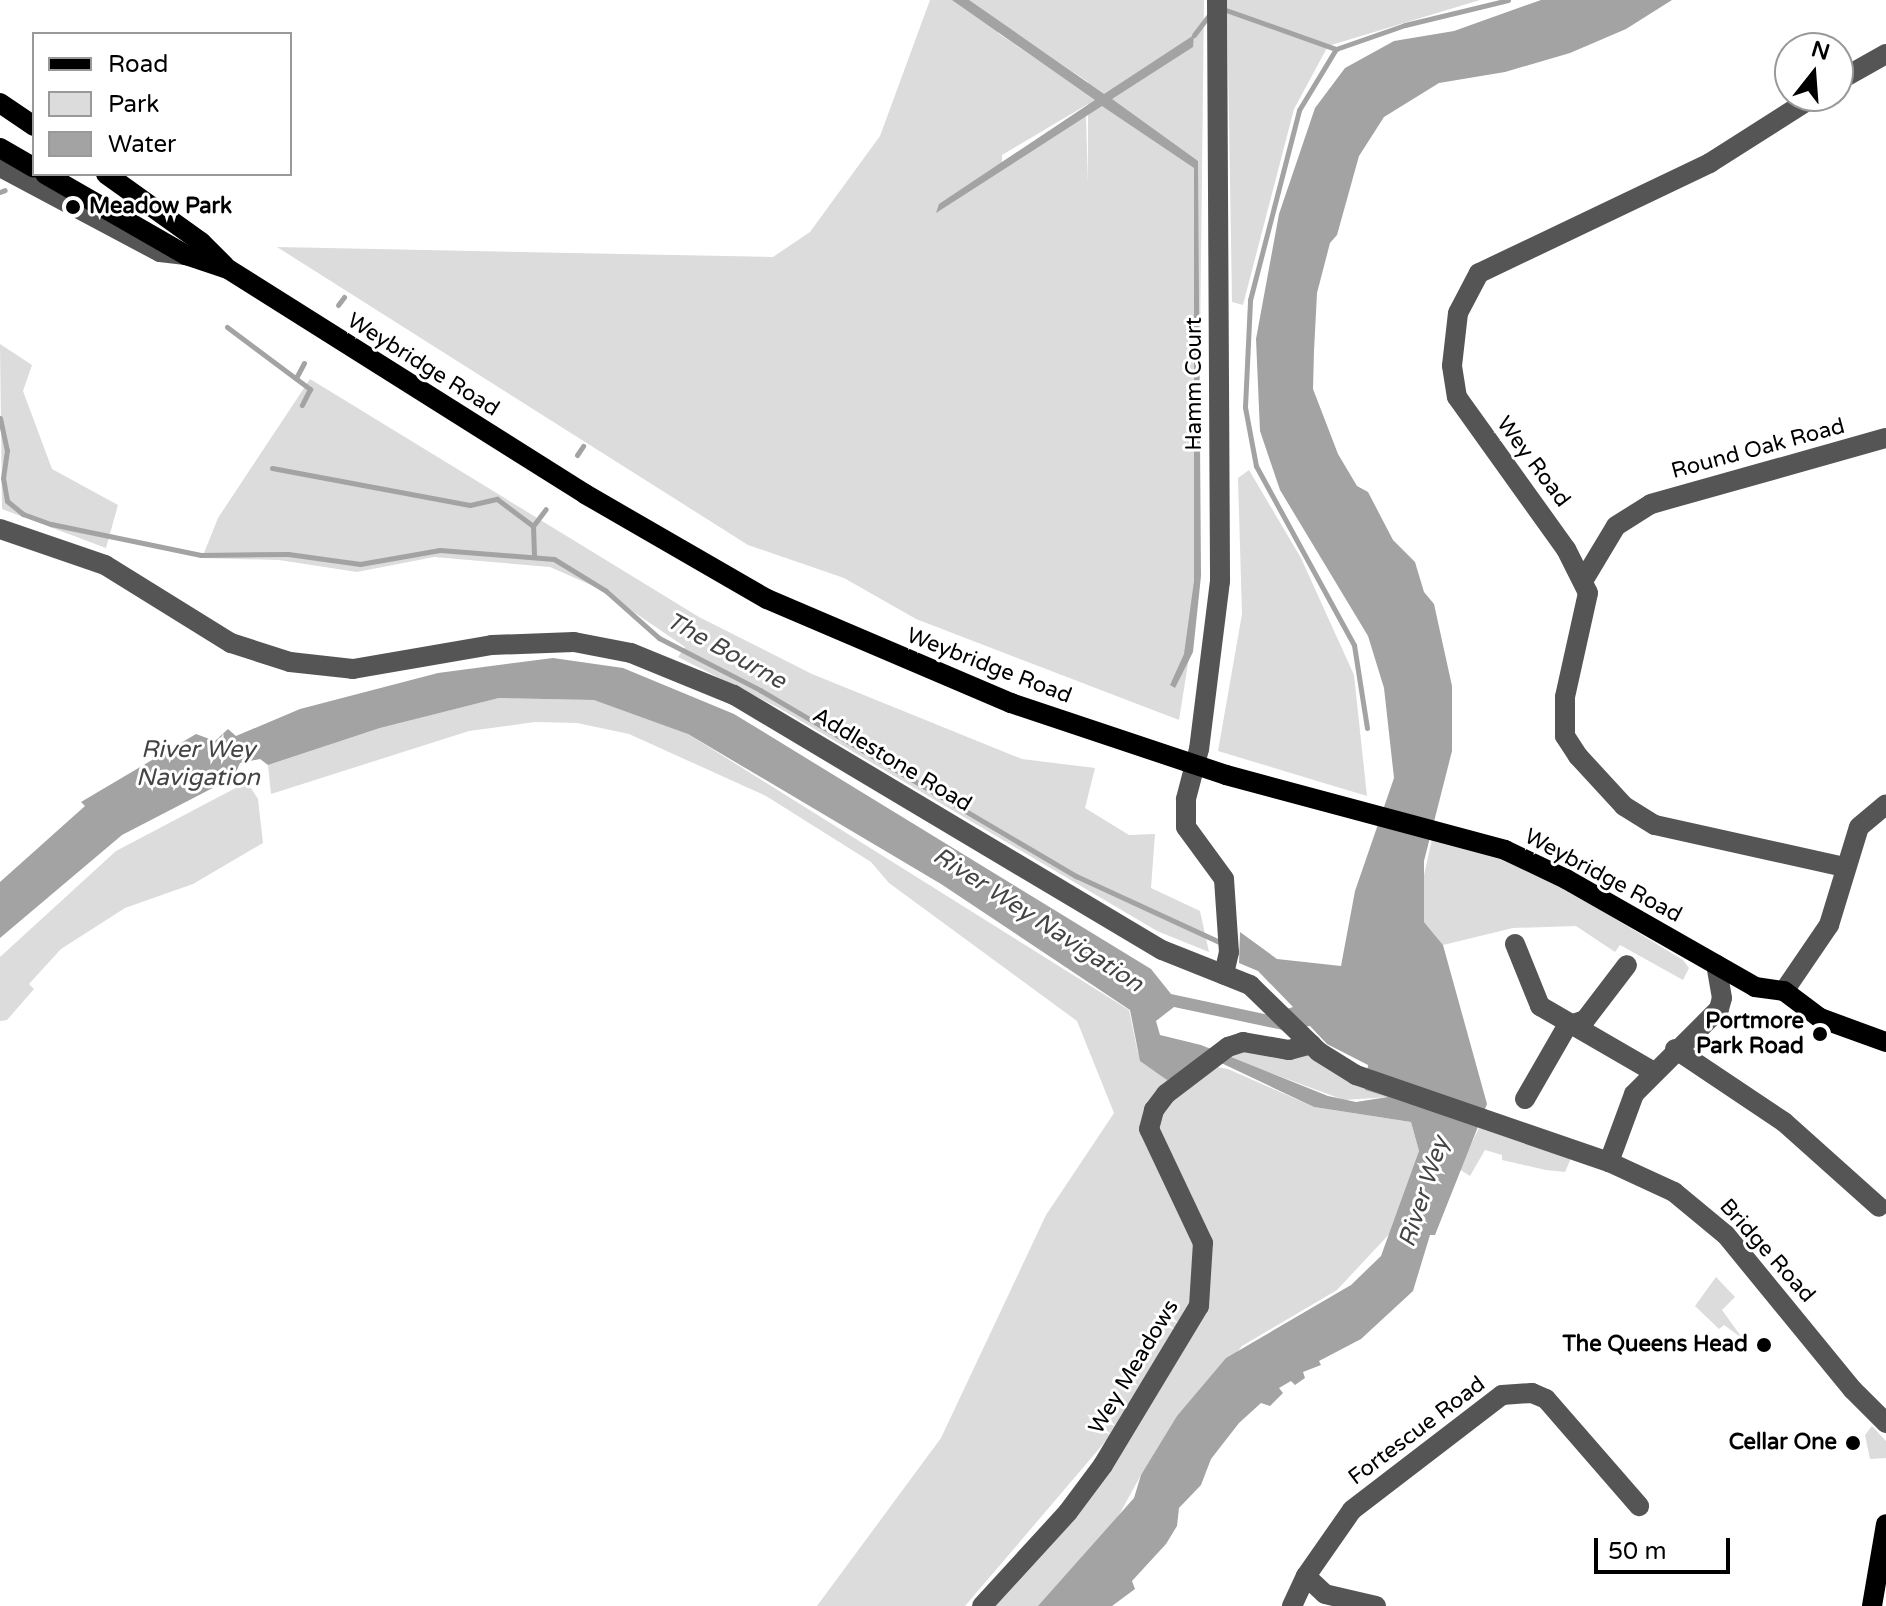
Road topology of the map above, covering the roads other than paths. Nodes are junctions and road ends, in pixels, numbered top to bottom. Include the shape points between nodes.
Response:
1 (1217, 0) edge
2 (1886, 54) edge
3 (1854, 72) edge
4 (0, 103) edge
5 (1790, 112) edge
6 (32, 125) edge
7 (0, 148) edge
8 (0, 167) edge
9 (32, 167) edge
10 (48, 176) edge
11 (109, 176) edge
12 (186, 255) junction
13 (228, 269) junction
14 (1886, 438) edge
15 (0, 529) edge
16 (1583, 581) junction
17 (1195, 765) junction
18 (1886, 804) edge
19 (1845, 867) junction
20 (1515, 944) dead end
21 (1627, 965) dead end
22 (1716, 965) junction
23 (1224, 974) junction
24 (1784, 991) junction
25 (1576, 1025) junction
26 (1886, 1042) edge
27 (1309, 1043) junction
28 (1675, 1049) junction
29 (1652, 1071) junction
30 (1525, 1099) dead end
31 (1490, 1121) joint
32 (1609, 1162) junction
33 (1879, 1207) dead end
34 (1886, 1423) edge
35 (1639, 1506) dead end
36 (1886, 1525) edge
37 (1306, 1576) junction
38 (982, 1606) edge
39 (1292, 1606) edge
40 (1376, 1606) edge
41 (1872, 1606) edge

1 - 17 street, Hamm Court via 1220,581
2 - 3 street
4 - 6 main road
5 - 16 street, Wey Road via 1710,163 1510,254 1479,273 1468,288 1453,332 1457,397 1566,549
7 - 9 main road
8 - 12 street via 160,252
10 - 12 main road, Weybridge Road
11 - 13 main road, Weybridge Road via 201,242
12 - 13 main road, Weybridge Road
13 - 17 main road, Weybridge Road via 585,494 767,599 1000,698
14 - 16 street, Round Oak Road via 1651,504 1616,526
15 - 23 street, Addlestone Road via 105,565 231,643 298,664 367,668 538,641 601,646 672,667 780,721 1162,950
16 - 19 street, Wey Road via 1588,593 1565,697 1565,736 1604,786 1655,825
17 - 22 main road, Weybridge Road via 1439,829 1546,868
17 - 23 street, Hamm Court via 1186,799 1186,827 1221,871 1229,943
18 - 19 street via 1859,827
19 - 24 street via 1829,925
20 - 25 street via 1540,1006
21 - 25 street
22 - 24 main road, Weybridge Road via 1755,987
22 - 28 street via 1719,1009
23 - 27 street, Addlestone Road via 1271,1001
24 - 26 main road via 1820,1018
25 - 29 street
25 - 30 street via 1567,1026
27 - 31 street, Addlestone Road via 1365,1079
27 - 38 street, Wey Meadows via 1289,1050 1243,1042 1166,1094 1149,1129 1203,1243 1199,1306 1103,1465 1068,1512
28 - 29 street
28 - 33 street via 1784,1122
29 - 32 street via 1628,1105
31 - 32 street, Bridge Road
32 - 34 street, Bridge Road via 1674,1192 1726,1235
35 - 37 street, Fortescue Road via 1546,1399 1532,1393 1502,1395 1352,1510
36 - 41 main road
37 - 39 street, Fortescue Road
37 - 40 street via 1325,1594

